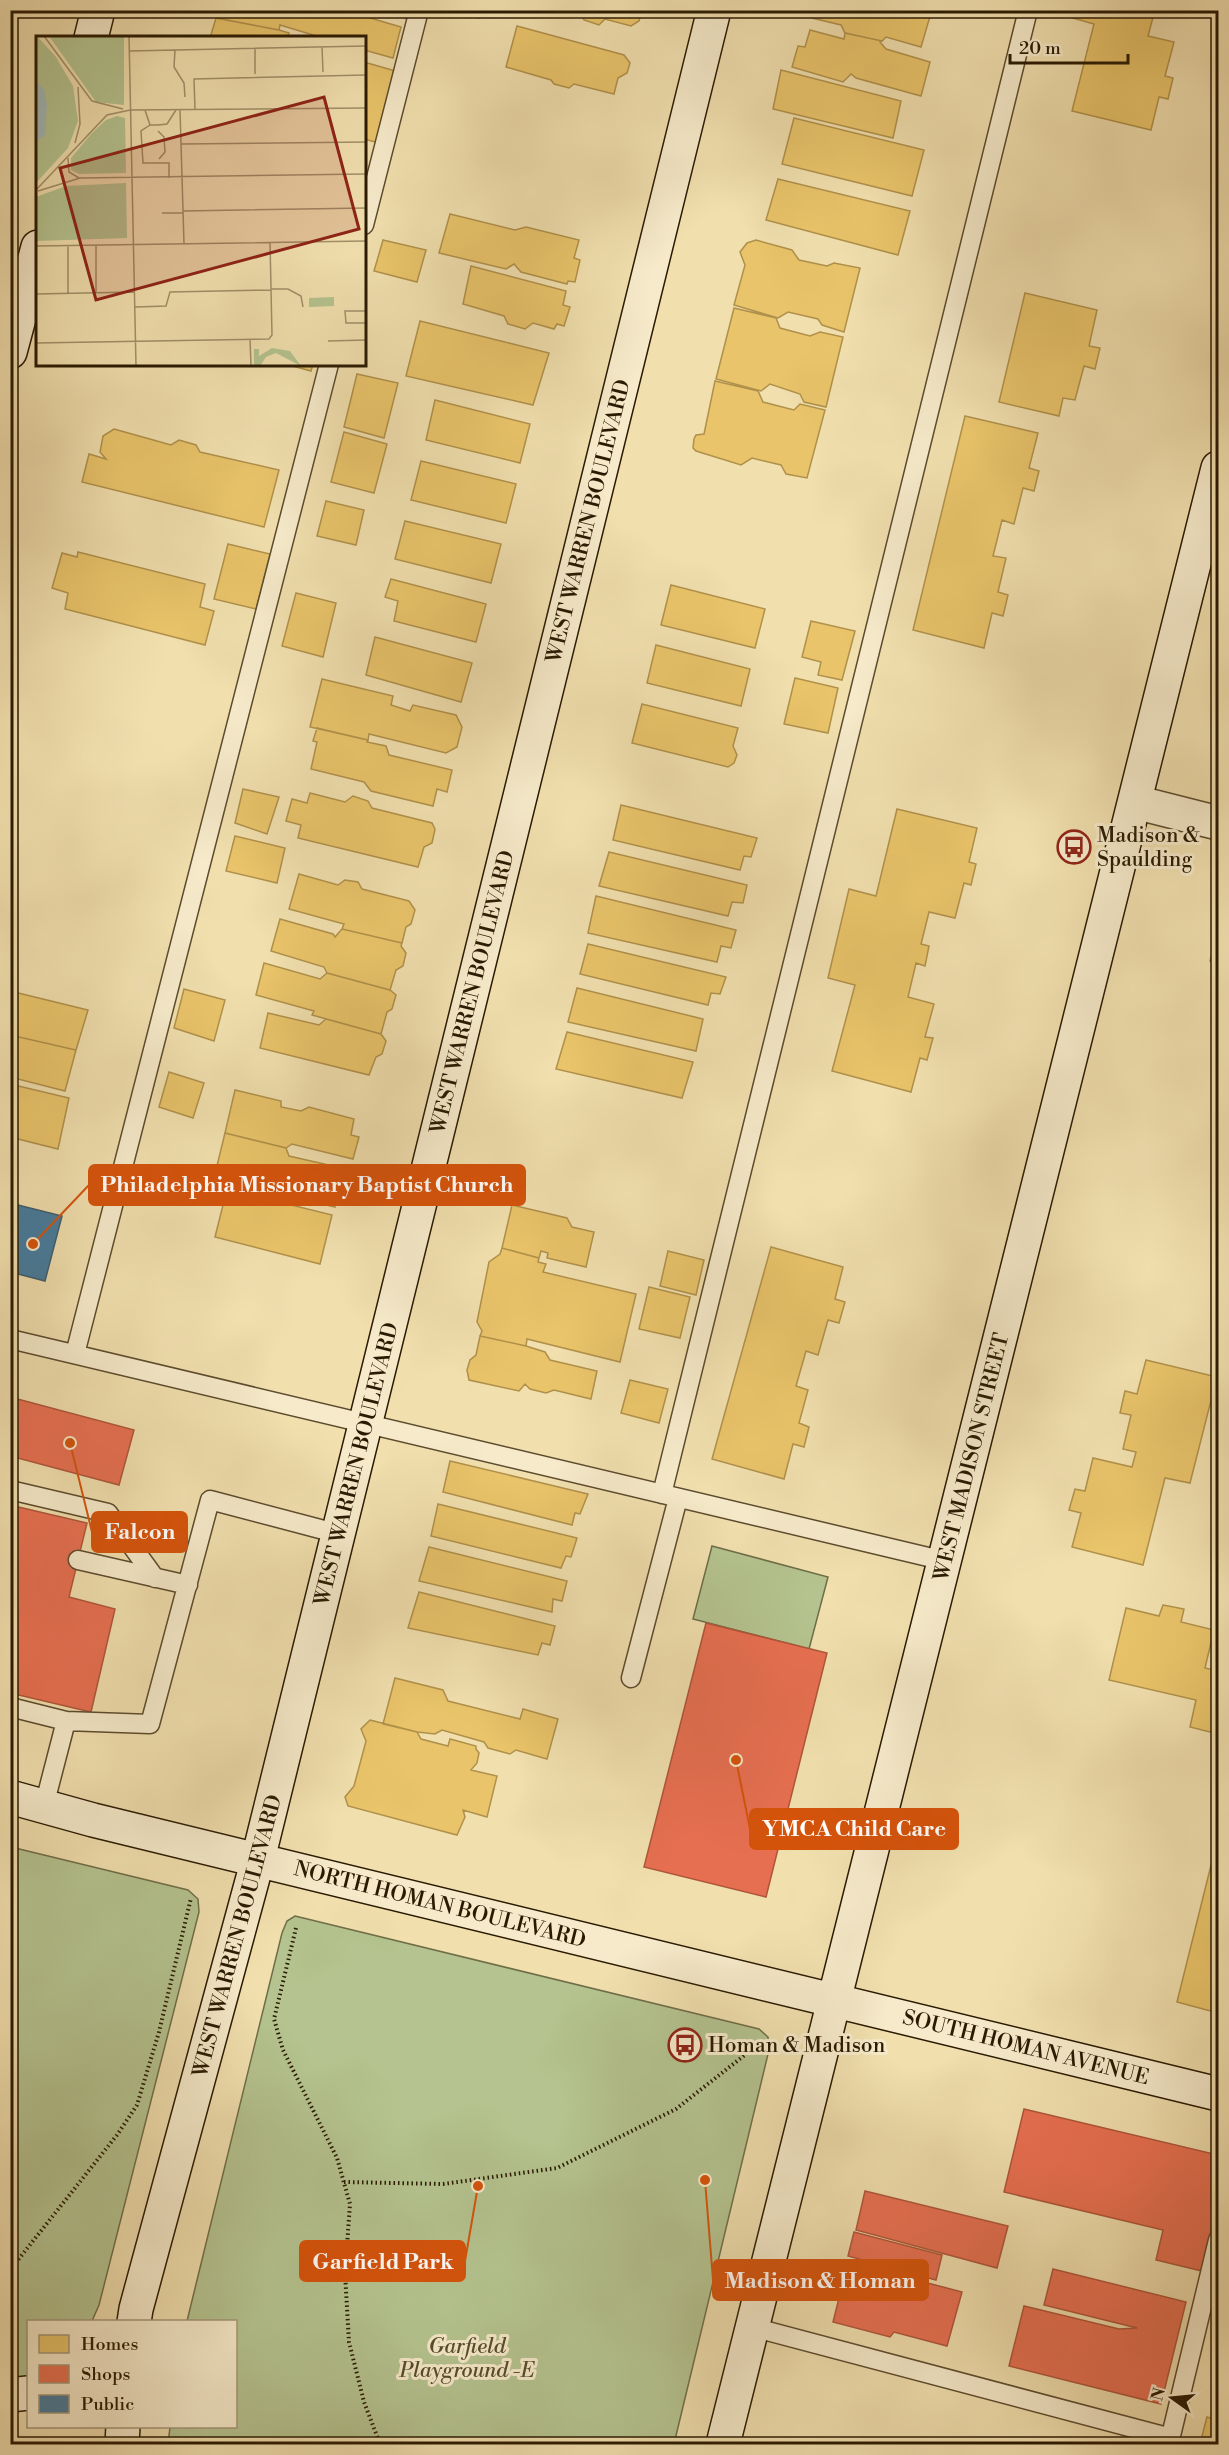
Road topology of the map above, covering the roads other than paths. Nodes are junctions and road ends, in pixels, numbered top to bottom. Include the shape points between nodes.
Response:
1 (98, 10) edge
2 (419, 10) edge
3 (714, 10) edge
4 (1028, 10) edge
5 (92, 36) edge
6 (366, 217) edge
7 (36, 254) edge
8 (10, 352) edge
9 (328, 366) edge
10 (1218, 468) edge
11 (1135, 802) junction
12 (1218, 823) edge
13 (10, 1339) edge
14 (75, 1354) junction
15 (366, 1423) junction
16 (10, 1490) edge
17 (670, 1496) junction
18 (339, 1534) junction
19 (78, 1560) dead end
20 (945, 1561) junction
21 (155, 1578) junction
22 (188, 1585) junction
23 (631, 1678) dead end
24 (20, 1705) edge
25 (66, 1720) junction
26 (10, 1797) edge
27 (44, 1806) junction
28 (258, 1859) junction
29 (834, 2001) junction
30 (1218, 2094) edge
31 (1218, 2240) edge
32 (132, 2318) edge
33 (752, 2327) junction
34 (27, 2393) edge
35 (10, 2395) edge
36 (123, 2428) edge
37 (1170, 2441) edge
38 (122, 2445) edge
39 (723, 2445) edge

1 - 5 street
2 - 6 lane
3 - 15 street, WEST WARREN BOULEVARD
4 - 17 lane
7 - 8 street
9 - 14 lane
10 - 11 street, WEST MADISON STREET
11 - 12 street
11 - 20 street, WEST MADISON STREET
13 - 14 lane
14 - 15 lane
15 - 17 lane
15 - 18 street, WEST WARREN BOULEVARD
16 - 21 lane via 108,1513
17 - 20 lane
17 - 23 lane
18 - 22 lane via 210,1500
18 - 28 street, WEST WARREN BOULEVARD
19 - 21 lane
20 - 29 street, WEST MADISON STREET
21 - 22 lane
22 - 25 lane via 150,1724
24 - 25 lane
25 - 27 lane
26 - 27 street, NORTH HOMAN BOULEVARD
27 - 28 street, NORTH HOMAN BOULEVARD
28 - 29 street, NORTH HOMAN BOULEVARD
28 - 32 street, WEST WARREN BOULEVARD
29 - 30 street, SOUTH HOMAN AVENUE
29 - 33 street, WEST MADISON STREET
31 - 37 lane
33 - 37 lane
33 - 39 street, WEST MADISON STREET
34 - 35 street
36 - 38 street

